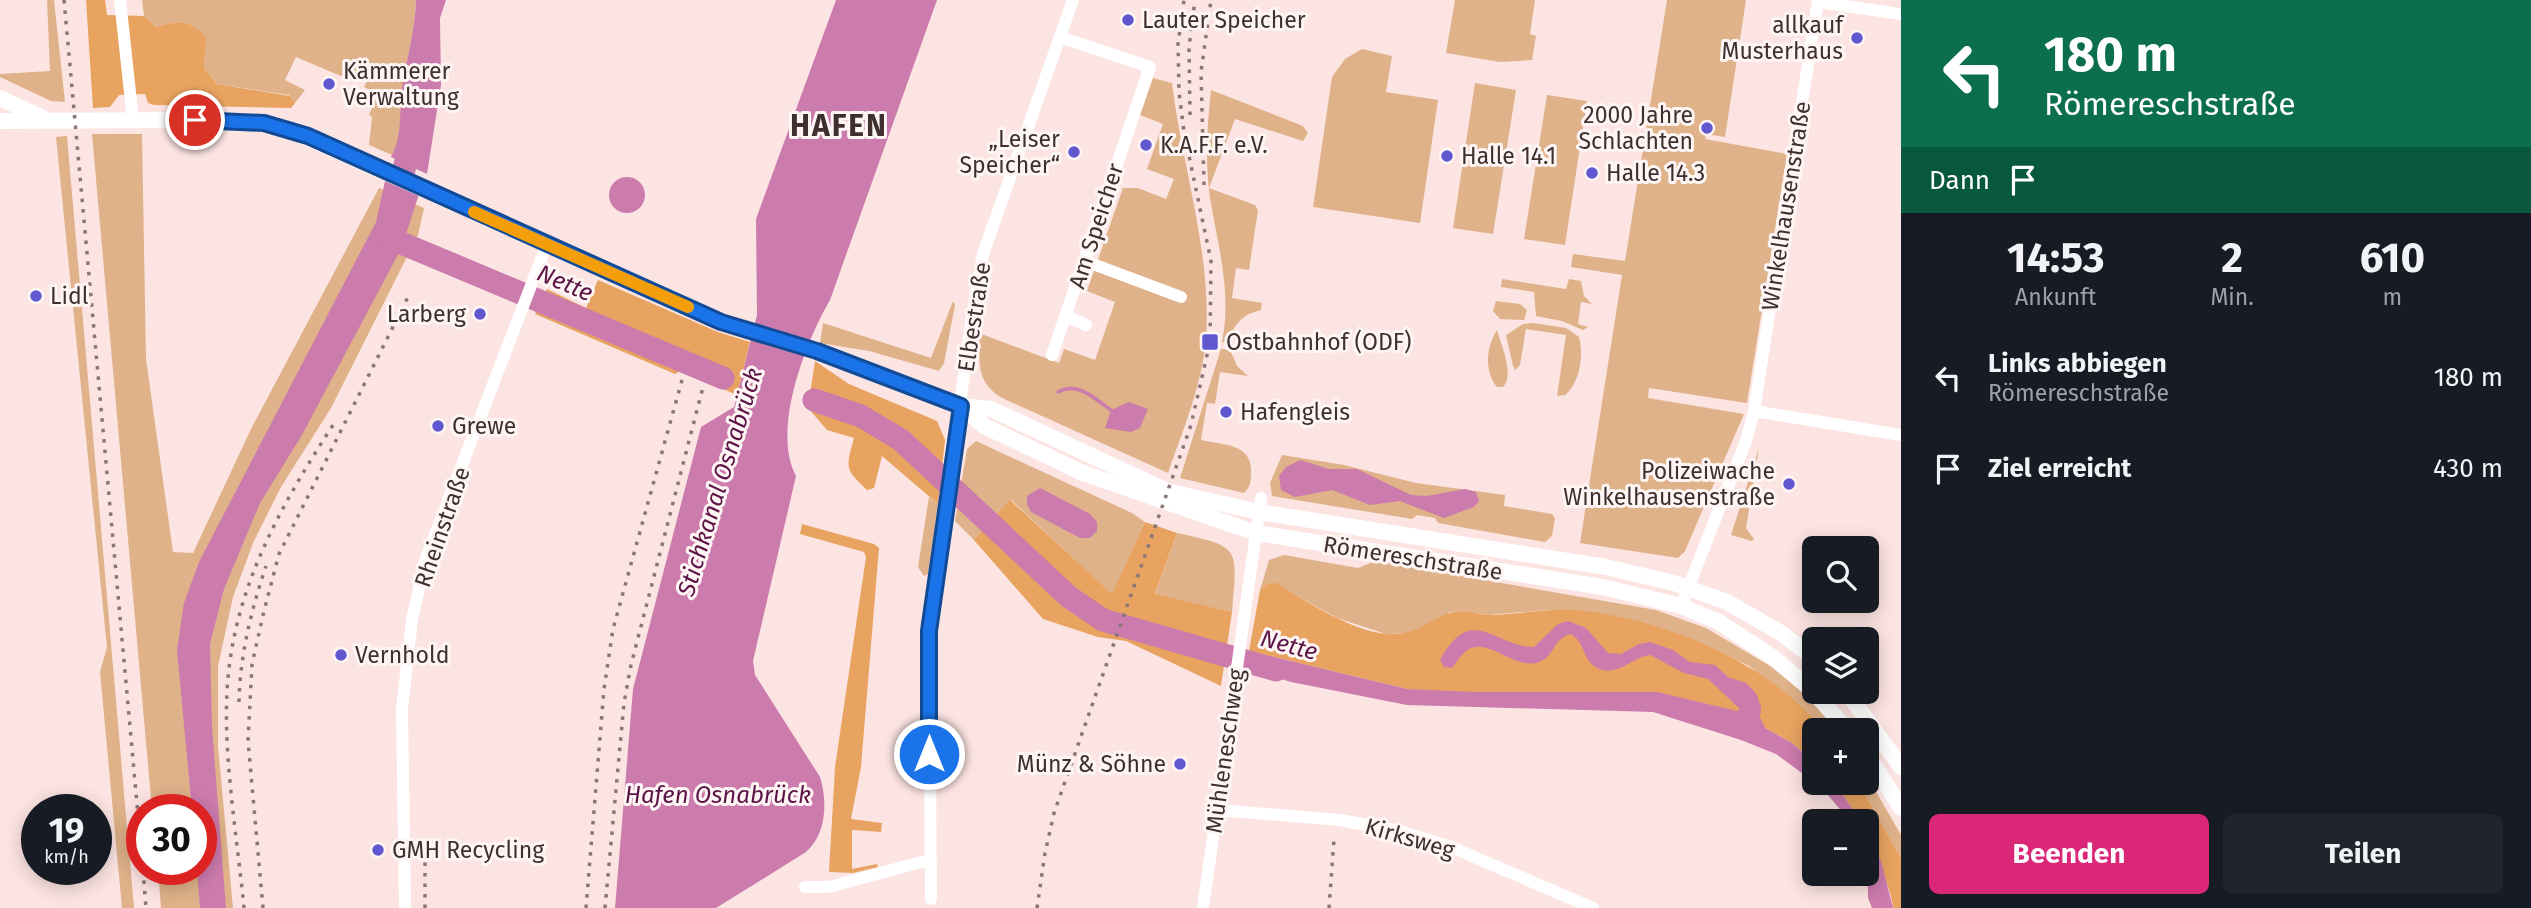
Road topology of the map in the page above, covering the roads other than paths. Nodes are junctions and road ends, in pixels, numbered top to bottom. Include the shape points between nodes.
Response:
1 (120, 0) edge
2 (1073, 0) edge
3 (1818, 1) edge
4 (1901, 14) edge
5 (1060, 37) junction
6 (0, 98) edge
7 (45, 119) junction
8 (133, 120) junction
9 (0, 121) edge
10 (547, 244) junction
11 (1085, 261) junction
12 (1181, 297) dead end
13 (1066, 316) junction
14 (1086, 324) dead end
15 (1052, 355) dead end
16 (961, 406) junction
17 (1754, 411) junction
18 (1901, 435) edge
19 (1260, 505) junction
20 (1256, 533) junction
21 (1688, 587) junction
22 (1681, 606) junction
23 (1802, 649) edge
24 (1855, 704) edge
25 (1837, 718) edge
26 (1901, 767) edge
27 (1879, 773) edge
28 (1901, 808) edge
29 (1218, 810) junction
30 (929, 860) junction
31 (805, 887) dead end
32 (931, 899) dead end
33 (405, 908) edge
34 (1203, 908) edge
35 (1593, 908) edge

1 - 8 street
2 - 5 street, Elbestraße
3 - 4 street, Winkelhausenstraße
3 - 17 street, Winkelhausenstraße
5 - 11 street, Am Speicher via 1150,67
5 - 16 street, Elbestraße via 983,254
6 - 7 main road, Römereschstraße
7 - 8 main road, Römereschstraße
7 - 9 main road, Römereschstraße
8 - 10 main road, Römereschstraße via 264,123 308,136
10 - 16 main road, Römereschstraße via 743,330 817,351
10 - 33 street, Rheinstraße via 425,561 412,620 402,709
11 - 12 street
11 - 13 street, Am Speicher
13 - 14 street, Am Speicher
13 - 15 street, Am Speicher
16 - 19 main road, Römereschstraße via 992,410 1167,491
16 - 20 main road, Römereschstraße via 984,426 1083,473
16 - 30 street, Elbestraße via 929,631
17 - 18 street
17 - 21 street, Winkelhausenstraße
19 - 20 street, Mühleneschweg
19 - 21 main road, Römereschstraße via 1606,567
20 - 22 main road, Römereschstraße via 1602,587
20 - 29 street, Mühleneschweg
21 - 22 street, Winkelhausenstraße
21 - 23 main road, Römereschstraße via 1727,602
22 - 25 main road, Römereschstraße via 1719,622 1774,658
24 - 26 main road
27 - 28 main road
29 - 34 street, Mühleneschweg
29 - 35 street, Kirksweg via 1335,820 1399,831 1451,847
30 - 31 street via 829,887
30 - 32 street, Elbestraße

